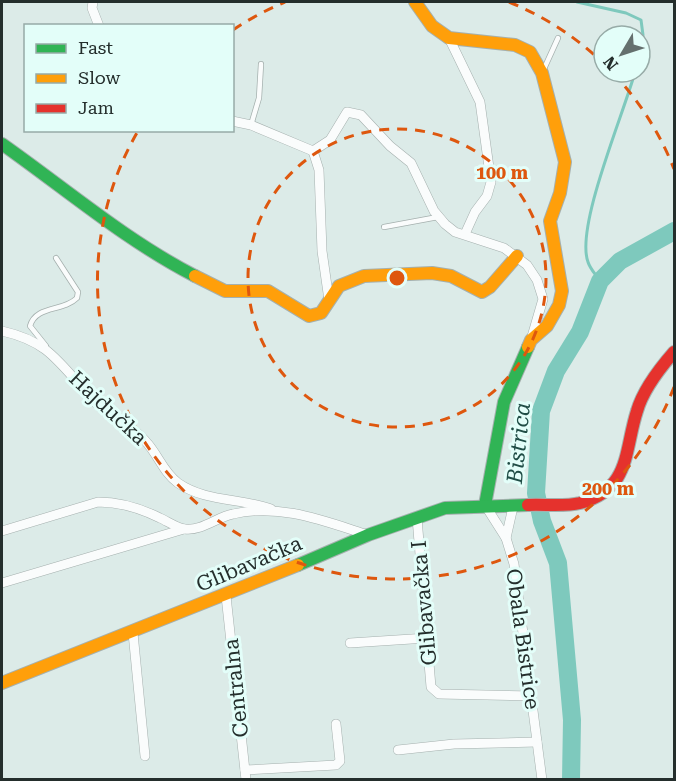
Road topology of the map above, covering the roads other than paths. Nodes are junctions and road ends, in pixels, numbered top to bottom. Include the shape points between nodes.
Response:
1 (93, 2) edge
2 (415, 2) edge
3 (98, 24) edge
4 (448, 38) junction
5 (558, 38) dead end
6 (261, 64) dead end
7 (542, 73) junction
8 (234, 121) edge
9 (251, 125) junction
10 (2, 144) edge
11 (313, 151) junction
12 (438, 217) junction
13 (384, 227) dead end
14 (465, 234) junction
15 (517, 256) junction
16 (56, 258) dead end
17 (329, 300) junction
18 (2, 331) edge
19 (531, 340) junction
20 (675, 352) edge
21 (56, 357) junction
22 (485, 505) junction
23 (514, 508) junction
24 (276, 510) junction
25 (417, 518) junction
26 (184, 529) junction
27 (2, 531) edge
28 (368, 535) junction
29 (506, 538) junction
30 (2, 583) edge
31 (226, 596) junction
32 (133, 633) junction
33 (427, 638) junction
34 (350, 643) dead end
35 (2, 683) edge
36 (532, 696) junction
37 (336, 724) dead end
38 (537, 742) junction
39 (399, 750) dead end
40 (145, 756) dead end
41 (246, 775) edge
42 (542, 780) edge

1 - 3 street
2 - 4 street via 432,26
4 - 7 street via 524,48 536,59
4 - 14 street via 480,102 491,182
5 - 7 lane
6 - 9 lane via 259,98
7 - 19 street via 565,162 550,221 562,291 547,326
8 - 9 street
9 - 11 street
10 - 17 street via 112,227 225,291 268,291 309,316 321,313
11 - 12 street via 330,140 347,112 361,115 411,163
11 - 17 street via 319,170 322,251
12 - 13 lane
12 - 14 street via 455,232
14 - 15 street
15 - 17 street via 482,292 450,276 432,273 364,276 339,286
15 - 19 street via 537,280 543,298
16 - 21 lane via 78,292 77,298 66,306 38,313 30,326
18 - 21 street, Hajdučka via 27,337
19 - 22 street via 504,402
20 - 23 street, Glibavačka via 662,365 638,409 624,469 616,482 579,503
21 - 24 street, Hajdučka via 92,399 147,442 168,475 179,484 194,492 254,502
22 - 23 street, Glibavačka
22 - 25 street, Glibavačka via 445,508
22 - 29 street, Obala Bistrice
23 - 29 street
24 - 26 street via 233,514
24 - 28 street via 310,516
25 - 28 street, Glibavačka
25 - 33 street, Glibavačka I
26 - 27 street via 135,507 98,502
26 - 30 street
28 - 31 street, Glibavačka
29 - 36 street, Obala Bistrice via 514,564
31 - 32 street, Glibavačka
31 - 41 street, Centralna
32 - 35 street, Glibavačka
32 - 40 street
33 - 34 street
33 - 36 street, Glibavačka I via 431,687 439,694
36 - 38 street, Obala Bistrice
37 - 41 street via 340,761 336,765
38 - 39 street
38 - 42 street, Obala Bistrice

